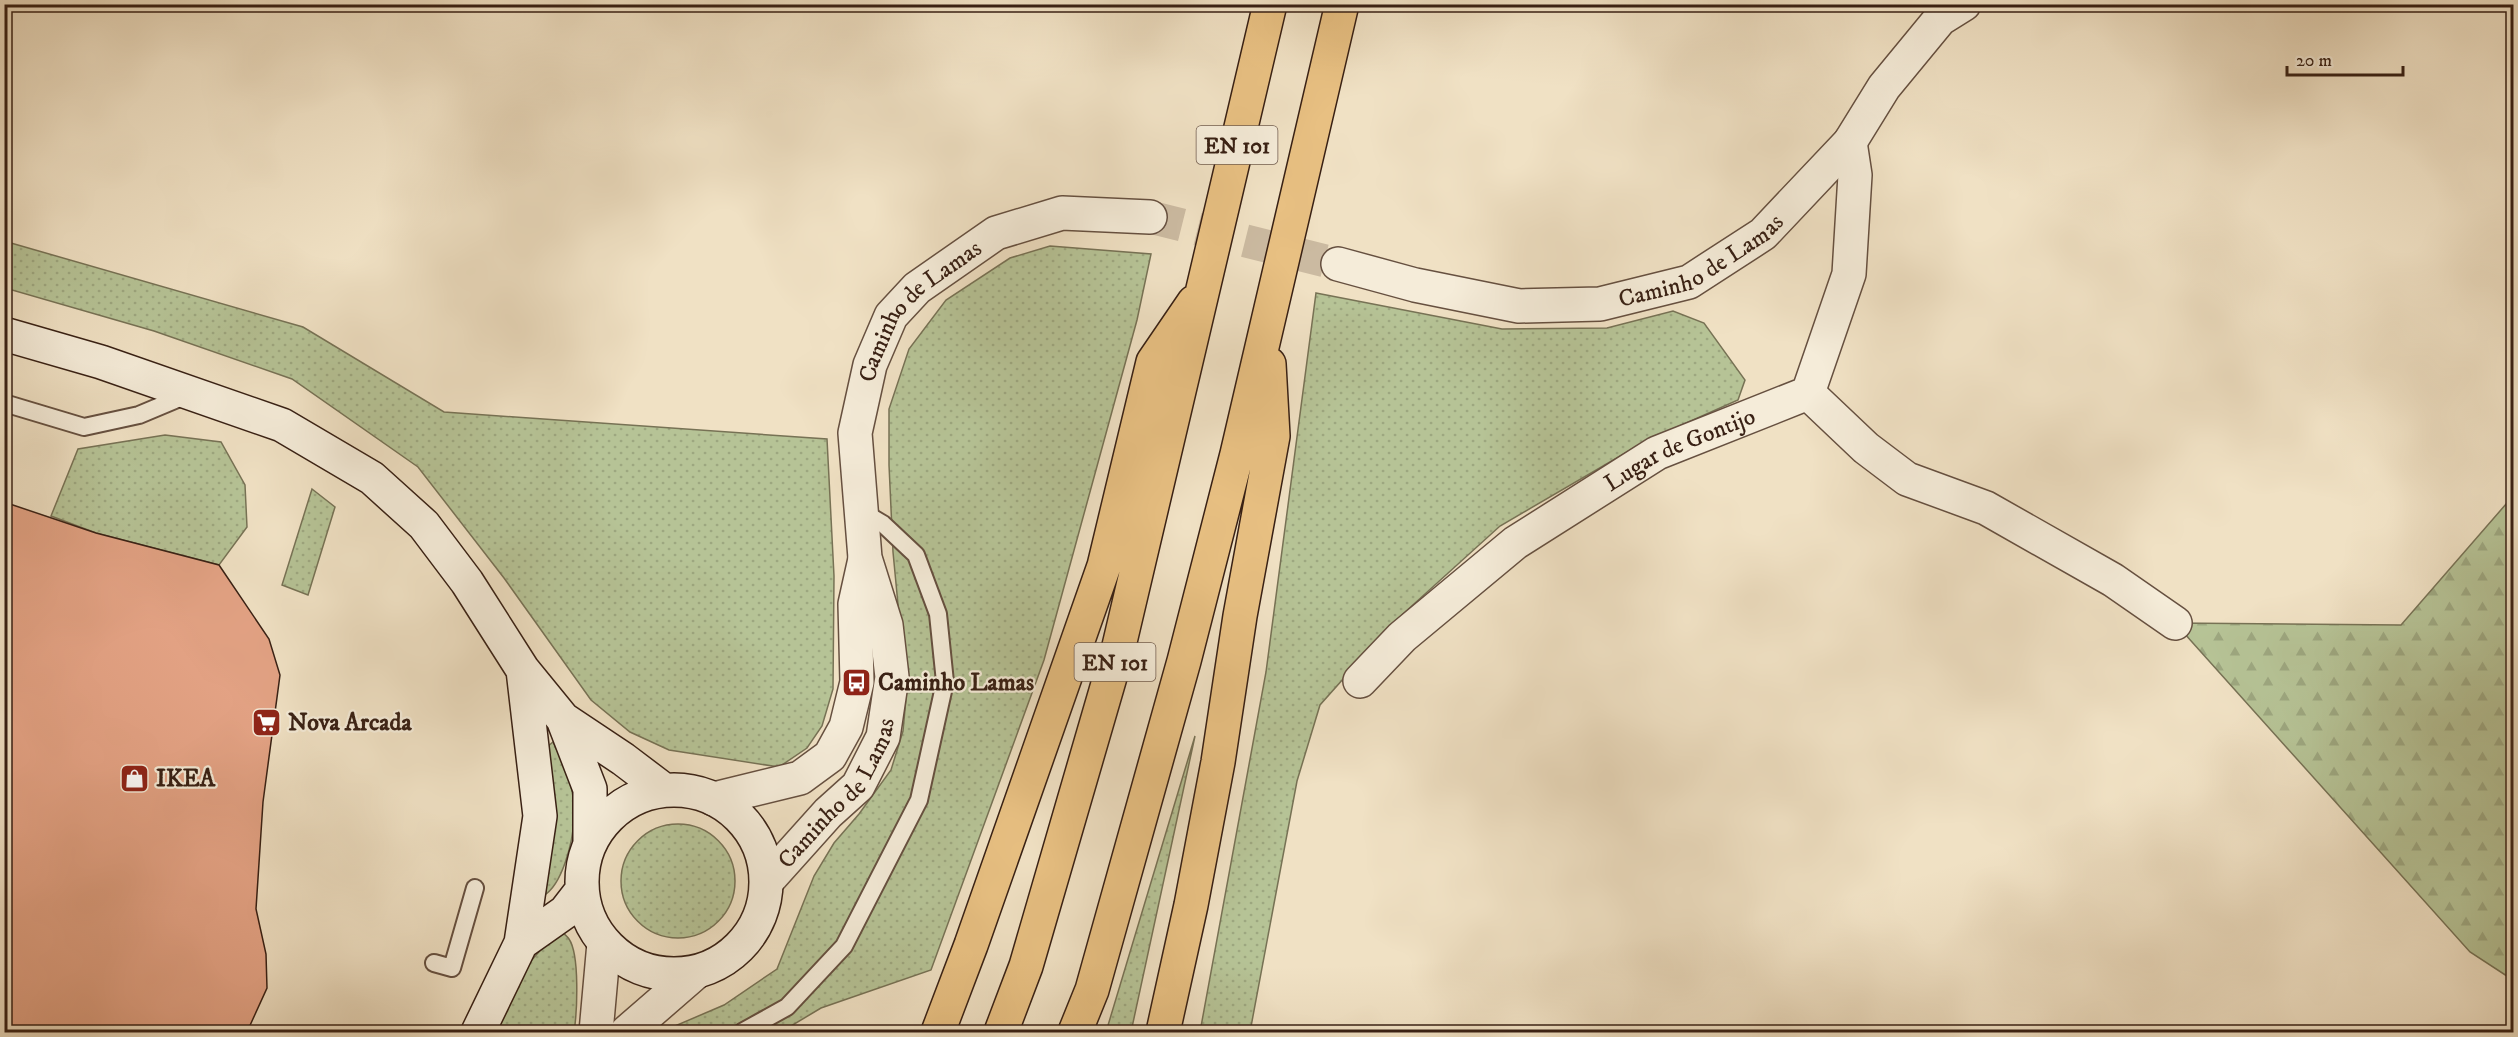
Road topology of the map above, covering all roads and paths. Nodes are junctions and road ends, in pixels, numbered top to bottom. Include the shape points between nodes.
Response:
1 (1270, 4) edge
2 (1342, 4) edge
3 (1964, 4) edge
4 (1850, 142) junction
5 (1150, 217) tunnel mouth
6 (1338, 264) tunnel mouth
7 (1205, 285) junction
8 (1267, 324) junction
9 (4, 334) edge
10 (190, 393) junction
11 (1808, 393) junction
12 (4, 403) edge
13 (861, 511) junction
14 (865, 558) junction
15 (2175, 622) dead end
16 (523, 670) junction
17 (1360, 681) dead end
18 (563, 719) junction
19 (664, 790) junction
20 (714, 799) junction
21 (590, 843) junction
22 (767, 881) junction
23 (475, 888) dead end
24 (582, 890) junction
25 (521, 943) junction
26 (604, 943) junction
27 (434, 963) dead end
28 (695, 973) junction
29 (478, 1032) edge
30 (597, 1032) edge
31 (627, 1032) edge
32 (742, 1032) edge
33 (938, 1032) edge
34 (1000, 1032) edge
35 (1076, 1032) edge
36 (1163, 1032) edge

1 - 7 highway, EN 101
2 - 8 highway, EN 101
3 - 4 street, Caminho de Lamas via 1940,20 1884,87
4 - 6 street, Caminho de Lamas via 1763,234 1689,282 1600,304 1519,306 1415,285
4 - 11 street via 1855,175 1849,274
5 - 13 street, Caminho de Lamas via 1062,213 1007,229 917,288 891,316 870,364 855,433
7 - 33 highway via 1153,362 1104,567
7 - 34 highway, EN 101 via 1119,646 1026,966
8 - 35 highway, EN 101 via 1184,661 1092,990
8 - 36 highway via 1273,436 1218,762
9 - 10 street
10 - 12 lane via 139,415 84,427
10 - 16 street via 282,425 372,478 424,525 467,582
11 - 15 street via 1866,448 1907,479 1986,508 2113,580
11 - 17 street, Lugar de Gontijo via 1657,453 1515,543 1402,637
13 - 14 street, Caminho de Lamas
13 - 32 lane via 883,524 916,555 938,614 945,682 919,800 844,946 787,1007
14 - 20 street, Caminho de Lamas via 855,604 857,682 846,727 830,756 800,778
14 - 22 street, Caminho de Lamas via 886,625 892,677 883,737 858,786
16 - 18 street
16 - 25 street via 540,816
18 - 19 street
18 - 21 street via 590,789
19 - 20 street via 690,791
19 - 21 street via 634,799 608,817
20 - 22 street via 742,819 760,848
21 - 24 street via 583,866
22 - 28 street via 762,913 747,941 722,962
23 - 27 lane via 452,968
24 - 25 street via 565,912
24 - 26 street via 589,918
25 - 29 street
26 - 28 street via 627,962 658,974
26 - 30 street
28 - 31 street

